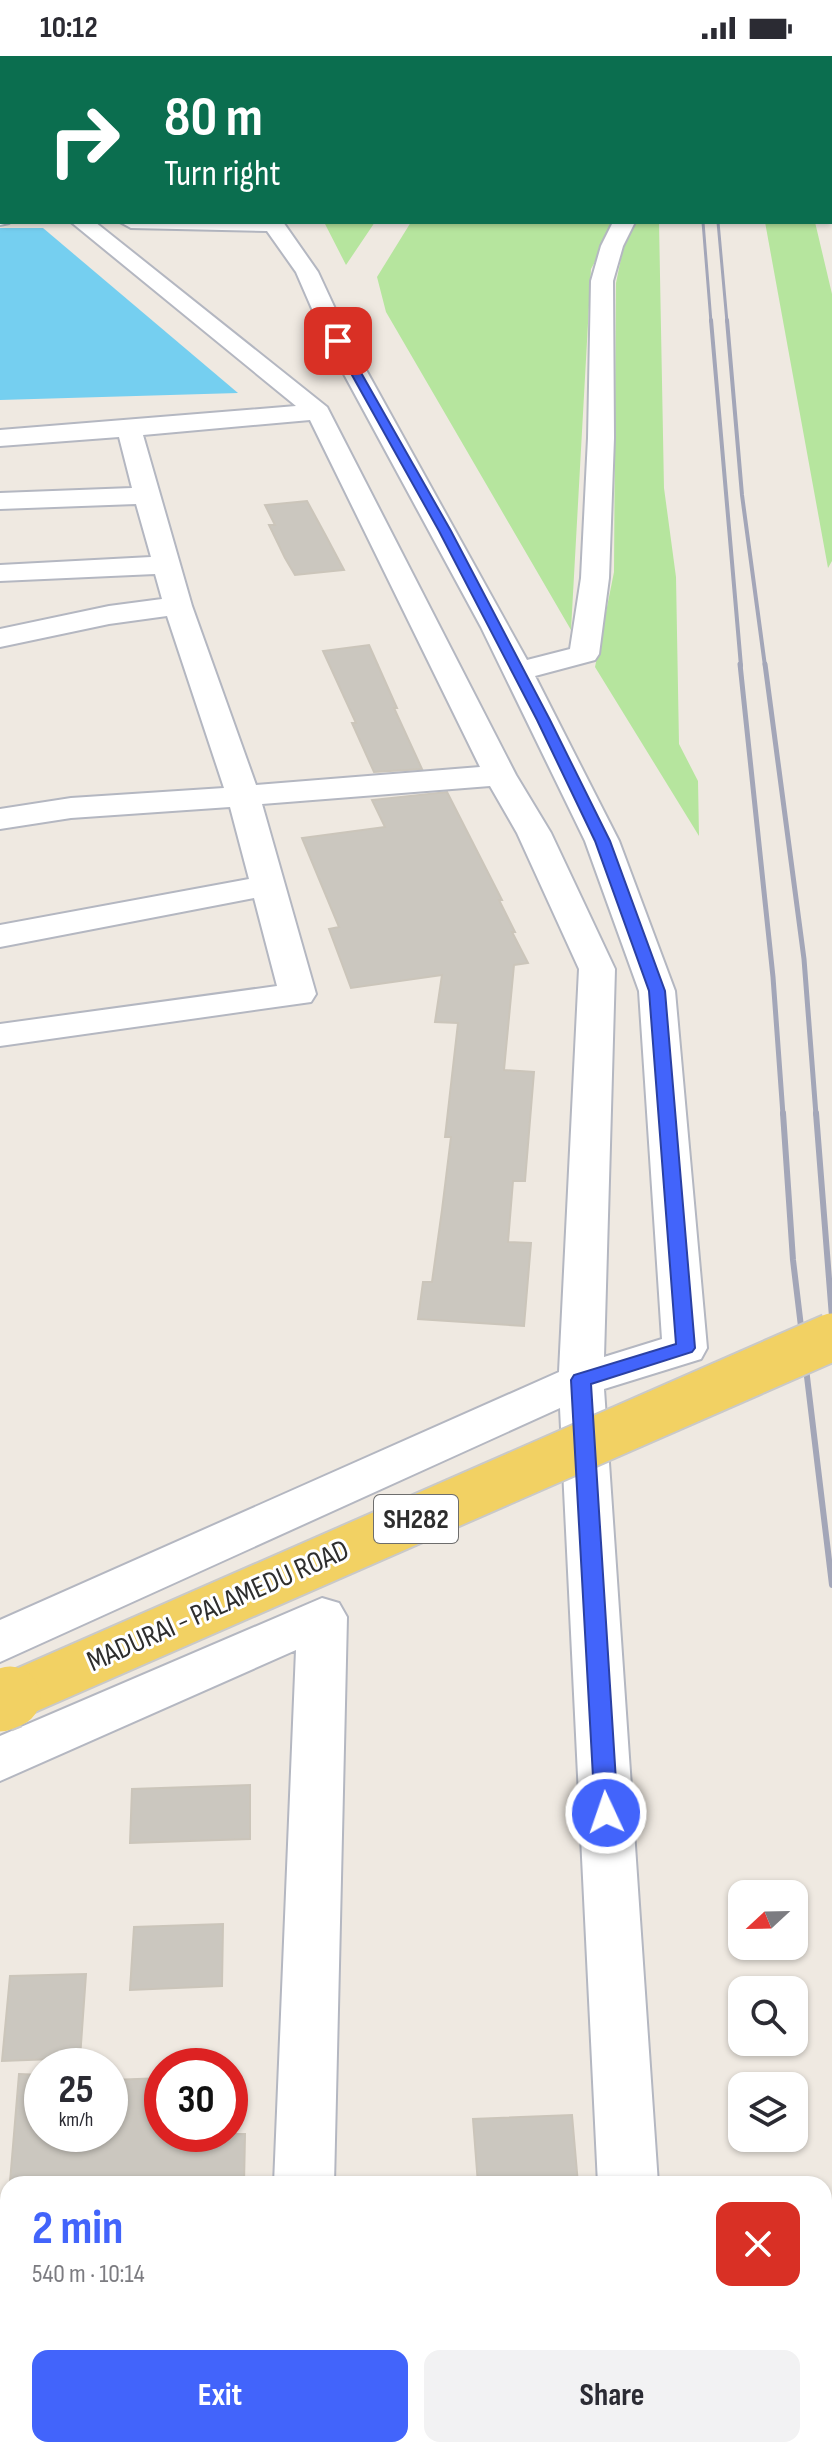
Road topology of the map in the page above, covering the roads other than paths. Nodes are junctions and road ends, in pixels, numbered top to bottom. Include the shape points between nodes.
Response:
1 (84, 224) edge
2 (272, 224) edge
3 (623, 224) edge
4 (318, 412) junction
5 (129, 429) junction
6 (0, 438) edge
7 (145, 496) junction
8 (0, 501) edge
9 (165, 565) junction
10 (0, 573) edge
11 (178, 606) junction
12 (0, 638) edge
13 (518, 671) junction
14 (500, 775) junction
15 (243, 796) junction
16 (0, 819) edge
17 (270, 885) junction
18 (0, 936) edge
19 (0, 1035) edge
20 (832, 1337) edge
21 (581, 1380) junction
22 (0, 1642) edge
23 (0, 1701) edge
24 (0, 1759) edge
25 (304, 2176) edge
26 (628, 2176) edge

1 - 4 street
2 - 13 street via 307,272 338,341
3 - 13 street via 602,281 595,578 584,654
4 - 5 street
4 - 14 street
5 - 6 street
5 - 7 street
7 - 8 street
7 - 9 street
9 - 10 street
9 - 11 street
11 - 12 street
11 - 15 street
13 - 21 street via 602,841 657,991 685,1348
14 - 15 street
14 - 21 street via 534,833 597,969
15 - 16 street via 71,808
15 - 17 street
17 - 18 street
17 - 19 street via 298,994
20 - 23 main road, MADURAI - PALAMEDU ROAD / SH282, bridge
21 - 22 street
21 - 26 street
24 - 25 street via 322,1617

